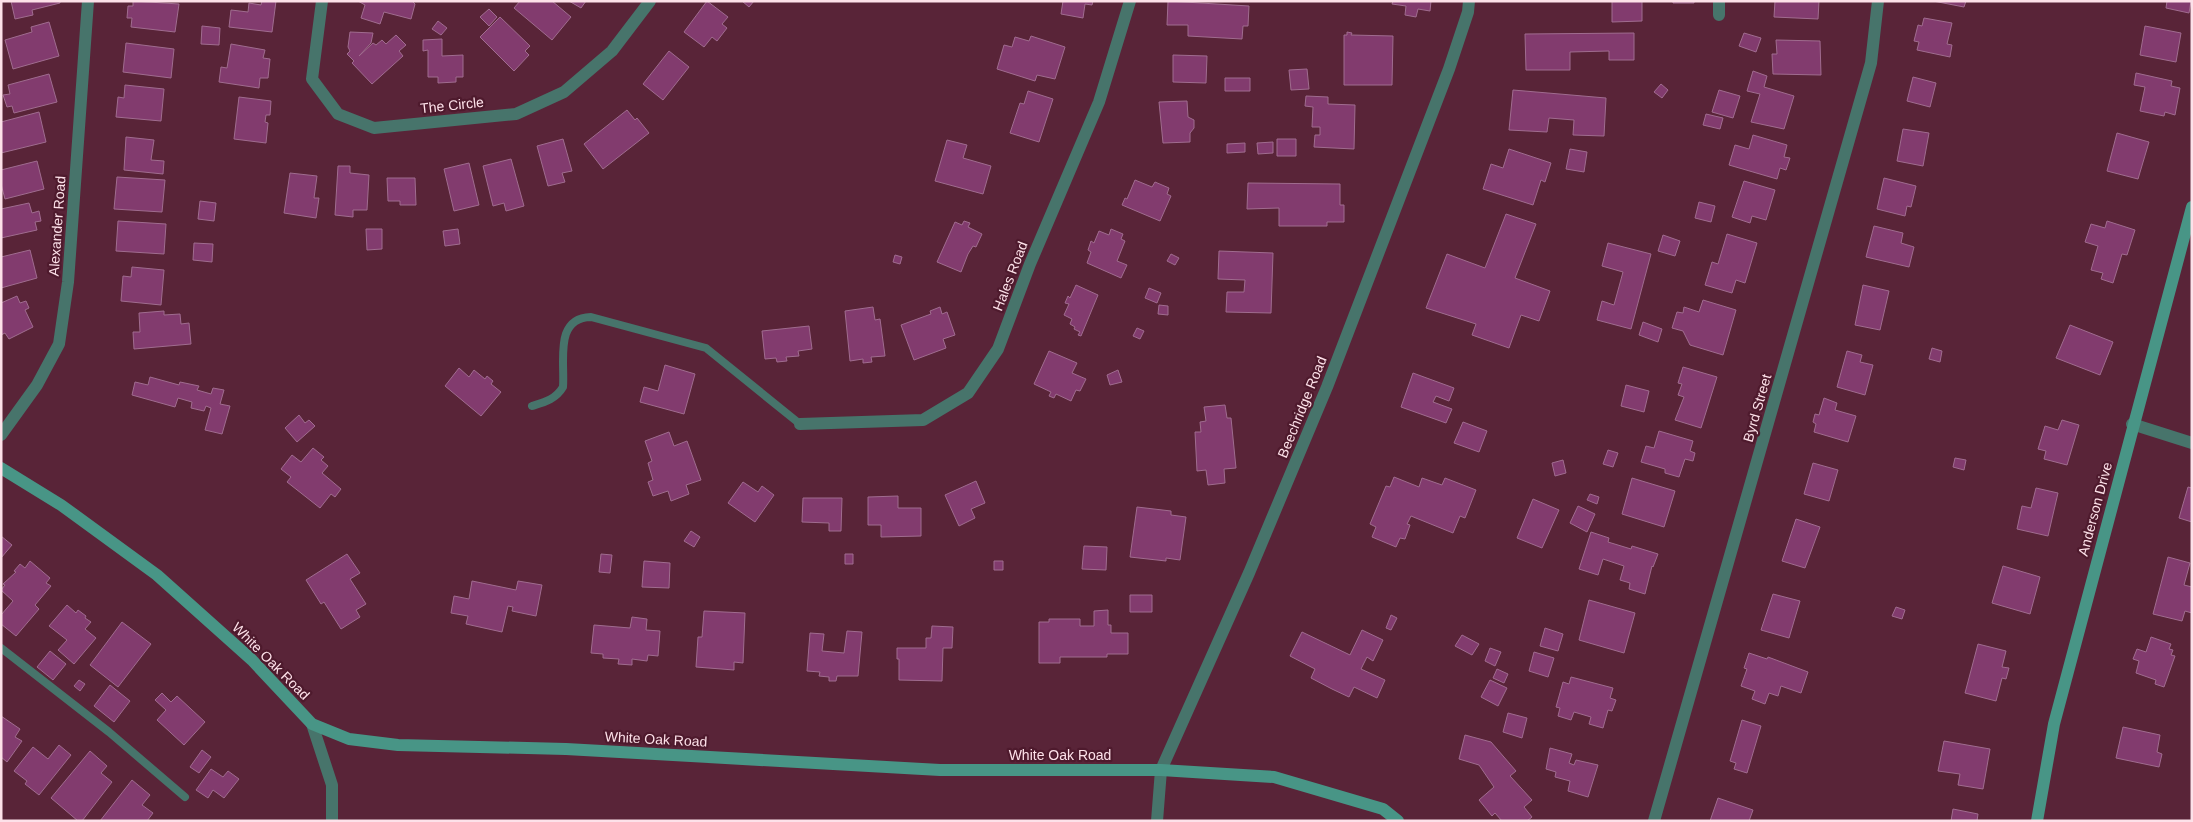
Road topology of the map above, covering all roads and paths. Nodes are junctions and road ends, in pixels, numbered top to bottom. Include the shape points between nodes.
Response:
1 (88, 1) edge
2 (322, 1) edge
3 (650, 1) edge
4 (1130, 1) edge
5 (1469, 1) edge
6 (1719, 1) edge
7 (1878, 1) edge
8 (1718, 15) dead end
9 (2192, 207) edge
10 (532, 406) dead end
11 (800, 424) joint
12 (2132, 424) junction
13 (1, 435) edge
14 (2192, 443) edge
15 (1, 468) edge
16 (1, 648) edge
17 (312, 724) junction
18 (1161, 770) junction
19 (186, 797) dead end
20 (332, 821) edge
21 (1157, 821) edge
22 (1398, 821) edge
23 (1654, 821) edge
24 (2037, 821) edge

1 - 13 street, Alexander Road via 68,282 59,344 37,385
2 - 3 street, The Circle via 312,79 338,114 374,128 516,114 564,92 612,51
4 - 11 street, Hales Road via 1099,102 1030,264 998,349 968,393 923,420
5 - 18 street, Beechridge Road via 1449,69 1327,387
6 - 8 street
7 - 23 street, Byrd Street via 1871,63
9 - 12 street, Anderson Drive
10 - 11 lane via 559,394 563,387 566,332 571,323 591,317 706,348
12 - 14 street
12 - 24 street, Anderson Drive via 2054,724
15 - 17 street, White Oak Road via 61,505 157,575 252,660
16 - 19 lane
17 - 18 street, White Oak Road via 349,739 398,745 566,750 940,770
17 - 20 street via 332,785
18 - 21 street, Beechridge Road
18 - 22 street, White Oak Road via 1274,777 1382,809

